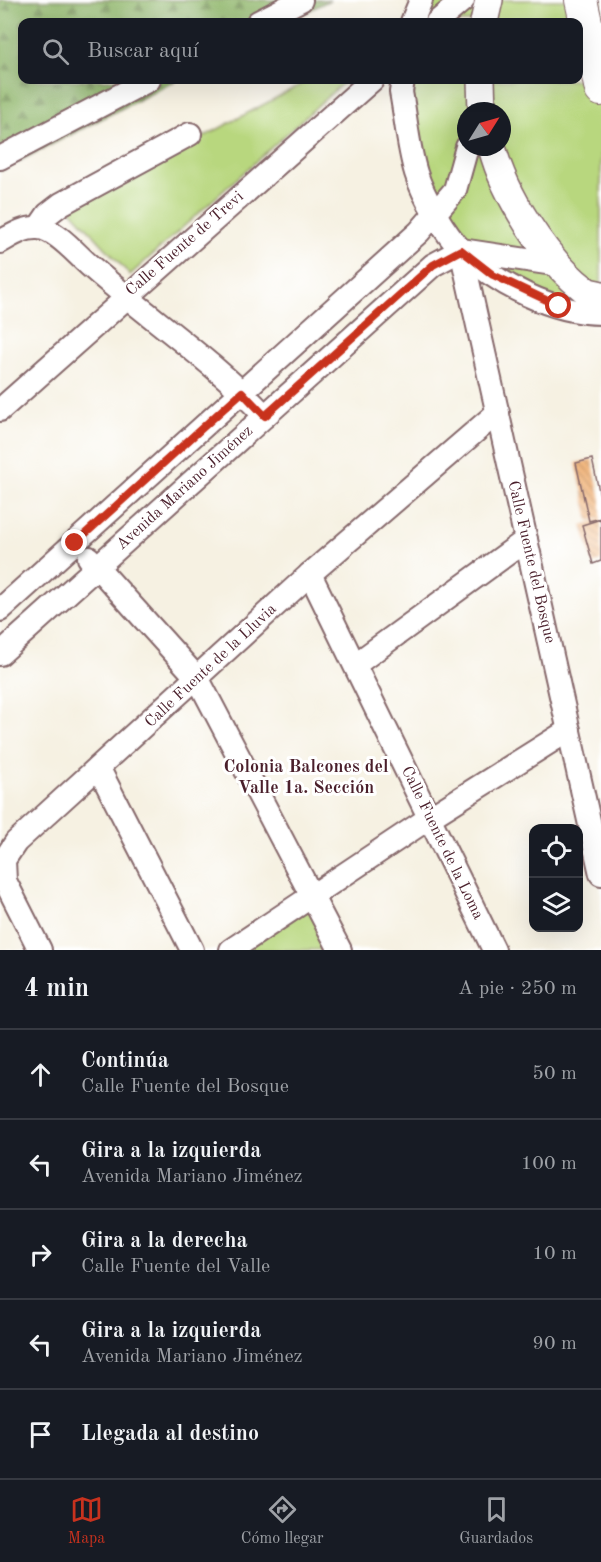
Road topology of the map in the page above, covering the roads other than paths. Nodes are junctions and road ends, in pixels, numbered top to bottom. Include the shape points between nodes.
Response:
1 (300, 0) edge
2 (421, 0) edge
3 (463, 0) edge
4 (489, 0) edge
5 (580, 0) edge
6 (266, 18) edge
7 (414, 18) edge
8 (442, 18) edge
9 (485, 18) edge
10 (141, 84) edge
11 (367, 84) edge
12 (402, 84) edge
13 (601, 90) edge
14 (190, 135) dead end
15 (464, 156) edge
16 (494, 156) edge
17 (0, 158) edge
18 (435, 213) junction
19 (39, 227) junction
20 (0, 242) edge
21 (461, 250) junction
22 (560, 265) junction
23 (125, 297) junction
24 (596, 297) edge
25 (601, 313) edge
26 (242, 392) junction
27 (0, 410) edge
28 (498, 412) junction
29 (265, 416) junction
30 (526, 540) junction
31 (75, 543) junction
32 (97, 567) junction
33 (310, 574) junction
34 (0, 610) edge
35 (0, 654) edge
36 (356, 664) junction
37 (198, 678) junction
38 (569, 730) junction
39 (99, 769) junction
40 (429, 818) junction
41 (601, 874) edge
42 (312, 896) junction
43 (40, 950) edge
44 (192, 950) edge
45 (231, 950) edge
46 (340, 950) edge
47 (494, 950) edge

1 - 6 street
2 - 7 street
3 - 8 street
4 - 9 main road
5 - 13 highway
10 - 17 street
11 - 23 street, Calle Fuente de Trevi
12 - 18 street, Calle Fuente del Bosque via 416,173
14 - 19 street via 62,204
15 - 18 street, Avenida Mariano Jiménez via 455,189
16 - 22 main road via 524,220
18 - 21 street, Calle Fuente del Bosque
18 - 26 street, Avenida Mariano Jiménez via 419,232
19 - 20 street via 22,230
19 - 23 street via 55,236
21 - 22 street
21 - 25 street, Calle Fuente del Bosque via 493,275 538,298 583,313
21 - 28 street, Calle Fuente del Bosque
21 - 29 street, Avenida Mariano Jiménez via 433,265
22 - 24 main road
23 - 26 street
23 - 27 street, Calle Fuente de Trevi
26 - 29 street
26 - 31 street, Avenida Mariano Jiménez
28 - 30 street, Calle Fuente del Bosque
28 - 33 street, Calle Fuente de la Lluvia
29 - 32 street, Avenida Mariano Jiménez
30 - 36 street
30 - 38 street, Calle Fuente del Bosque
31 - 32 street
31 - 34 street, Avenida Mariano Jiménez
32 - 35 street, Avenida Mariano Jiménez
32 - 37 street
33 - 36 street, Calle Fuente de la Loma
33 - 37 street, Calle Fuente de la Lluvia
36 - 40 street, Calle Fuente de la Loma
37 - 39 street, Calle Fuente de la Lluvia
37 - 42 street
38 - 40 street
38 - 41 street, Calle Fuente del Bosque
39 - 43 street, Calle Fuente de la Lluvia via 16,842 4,860 4,881
39 - 44 street
40 - 42 street
40 - 47 street, Calle Fuente de la Loma
42 - 45 street
42 - 46 street

